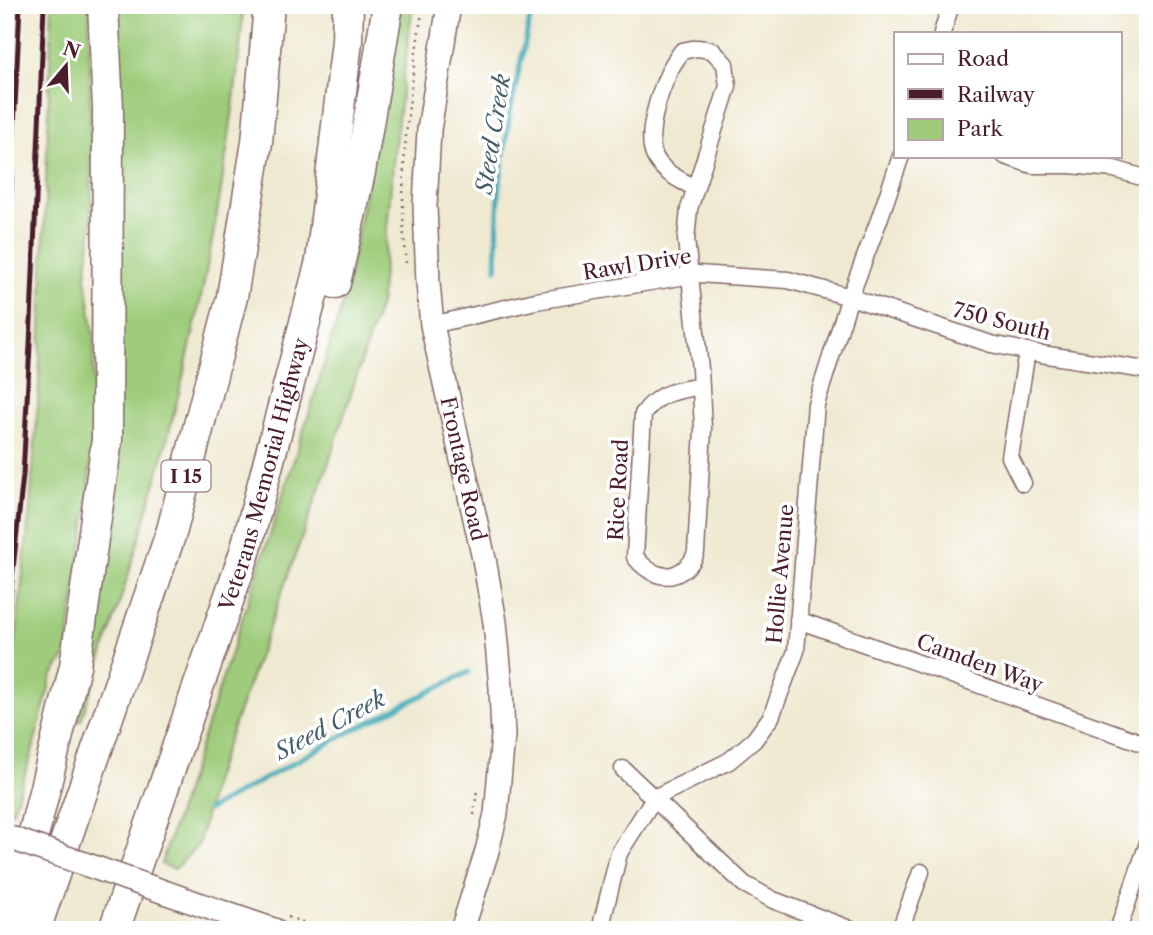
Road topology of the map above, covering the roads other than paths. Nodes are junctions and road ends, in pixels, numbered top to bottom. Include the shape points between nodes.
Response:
1 (103, 5) edge
2 (269, 5) edge
3 (348, 5) edge
4 (388, 5) edge
5 (449, 5) edge
6 (951, 5) edge
7 (942, 32) edge
8 (900, 158) edge
9 (1011, 158) edge
10 (1148, 179) edge
11 (695, 188) junction
12 (689, 275) junction
13 (850, 297) junction
14 (432, 325) junction
15 (1027, 351) junction
16 (1148, 372) edge
17 (701, 386) junction
18 (1023, 482) dead end
19 (245, 552) junction
20 (798, 620) junction
21 (1148, 745) edge
22 (623, 769) dead end
23 (653, 798) junction
24 (5, 836) edge
25 (1148, 844) edge
26 (921, 872) dead end
27 (10, 930) edge
28 (35, 930) edge
29 (114, 930) edge
30 (274, 930) edge
31 (462, 930) edge
32 (600, 930) edge
33 (852, 930) edge
34 (900, 930) edge
35 (1118, 930) edge

1 - 27 highway via 108,109 107,440 75,666
2 - 28 highway, I 15 via 257,142 232,297 172,530
3 - 19 highway, Veterans Memorial Highway via 321,261
4 - 19 highway via 360,172 334,288
5 - 14 street, Frontage Road via 429,130 425,206
6 - 7 street
8 - 13 street, Hollie Avenue
9 - 10 street via 1032,165 1114,169
11 - 11 street, Rice Road via 671,175 656,159 651,145 653,119 670,69 682,51 697,48 712,50 725,64 728,86
11 - 12 street, Rice Road via 686,239
12 - 13 street, Rawl Drive via 788,280
12 - 14 street, Rawl Drive via 536,301
12 - 17 street, Rice Road
13 - 15 street, 750 South via 991,344
13 - 20 street, Hollie Avenue via 816,404
14 - 31 street, Frontage Road via 484,559 498,637 501,687 503,736 496,814
15 - 16 street, 750 South
15 - 18 street via 1010,457
17 - 17 street, Rice Road via 696,552 688,566 667,577 651,572 635,557 643,414 663,394
19 - 29 highway, Veterans Memorial Highway
20 - 21 street, Camden Way
20 - 23 street, Hollie Avenue via 796,651 771,717 754,740 729,761
22 - 23 street
23 - 32 street via 618,853
23 - 33 street via 744,884
24 - 30 street, bridge
25 - 35 street
26 - 34 street

